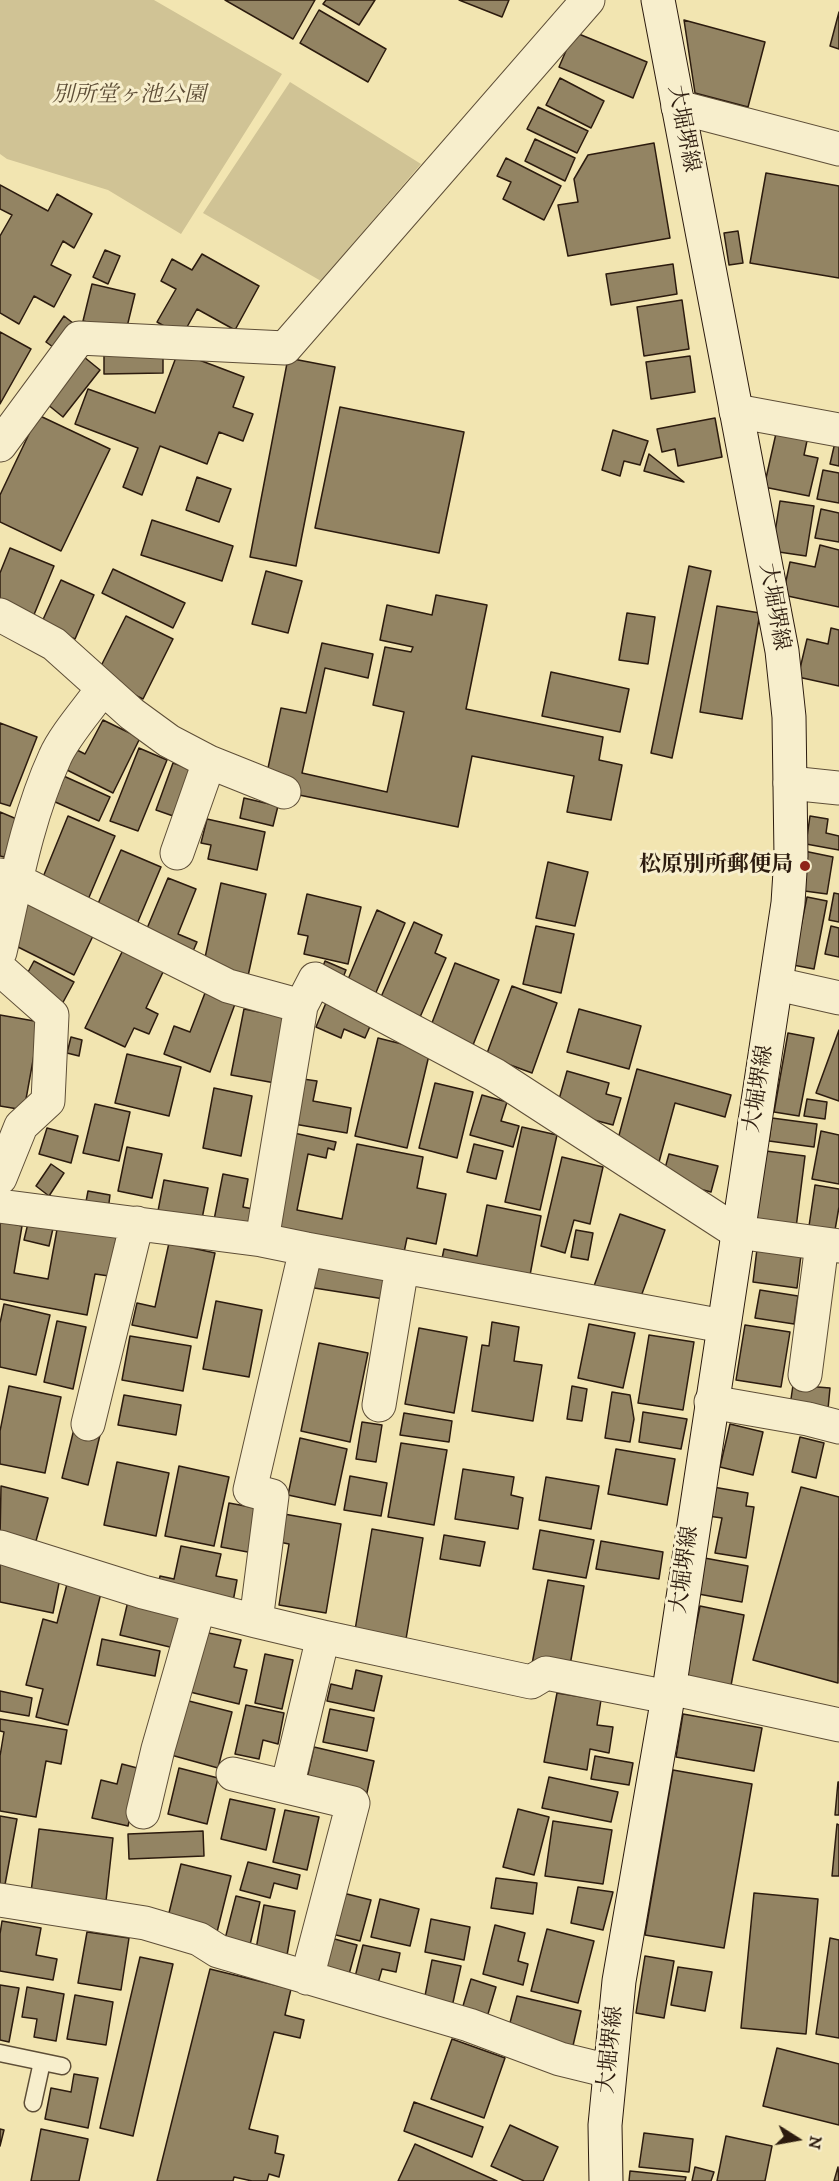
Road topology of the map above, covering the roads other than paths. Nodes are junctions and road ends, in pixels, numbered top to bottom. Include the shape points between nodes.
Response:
1 (588, 0) edge
2 (658, 0) edge
3 (678, 106) junction
4 (839, 149) edge
5 (736, 411) junction
6 (839, 430) edge
7 (0, 445) edge
8 (0, 615) edge
9 (103, 688) junction
10 (209, 762) junction
11 (789, 783) junction
12 (839, 788) edge
13 (284, 792) dead end
14 (177, 853) dead end
15 (8, 878) edge
16 (0, 952) edge
17 (0, 969) edge
18 (777, 984) junction
19 (839, 999) edge
20 (301, 1006) junction
21 (11, 1124) edge
22 (0, 1178) edge
23 (0, 1206) edge
24 (137, 1223) junction
25 (737, 1232) junction
26 (262, 1240) junction
27 (830, 1245) edge
28 (306, 1249) junction
29 (402, 1267) junction
30 (723, 1326) junction
31 (805, 1375) dead end
32 (711, 1402) junction
33 (379, 1405) dead end
34 (88, 1424) dead end
35 (839, 1427) edge
36 (0, 1547) edge
37 (199, 1606) junction
38 (256, 1621) junction
39 (323, 1637) junction
40 (668, 1692) junction
41 (839, 1725) edge
42 (233, 1774) dead end
43 (287, 1787) junction
44 (143, 1812) dead end
45 (0, 1900) edge
46 (307, 1978) junction
47 (0, 2053) edge
48 (42, 2062) junction
49 (62, 2066) dead end
50 (609, 2072) junction
51 (33, 2103) dead end
52 (606, 2181) edge

1 - 7 street via 285,348 79,338
2 - 3 street, 大堀堺線
3 - 4 street
3 - 5 street, 大堀堺線
5 - 6 street
5 - 11 street, 大堀堺線 via 782,651 789,717
8 - 9 street via 54,644
9 - 10 street via 169,741
9 - 15 street via 56,755
10 - 13 street
10 - 14 street
11 - 12 street
11 - 18 street, 大堀堺線 via 791,856
15 - 16 street
15 - 20 street via 228,986
17 - 21 street via 52,1015 48,1101
18 - 19 street
18 - 25 street, 大堀堺線
20 - 25 street via 315,979 495,1075
20 - 26 street
21 - 22 street
23 - 24 street
24 - 26 street
24 - 34 street
25 - 27 street
25 - 30 street, 大堀堺線
26 - 28 street
27 - 31 street
28 - 29 street
28 - 38 street via 250,1491 272,1496
29 - 30 street
29 - 33 street
30 - 32 street, 大堀堺線
32 - 35 street
32 - 40 street, 大堀堺線
36 - 37 street
37 - 38 street
37 - 44 street
38 - 39 street
39 - 40 street via 531,1682 546,1674
39 - 43 street
40 - 41 street
40 - 50 street, 大堀堺線 via 619,1981
42 - 43 street
43 - 46 street via 352,1803
45 - 46 street via 145,1923 199,1939 218,1951
46 - 50 street via 469,2025 560,2059
47 - 48 lane
48 - 49 lane
48 - 51 lane
50 - 52 street, 大堀堺線

